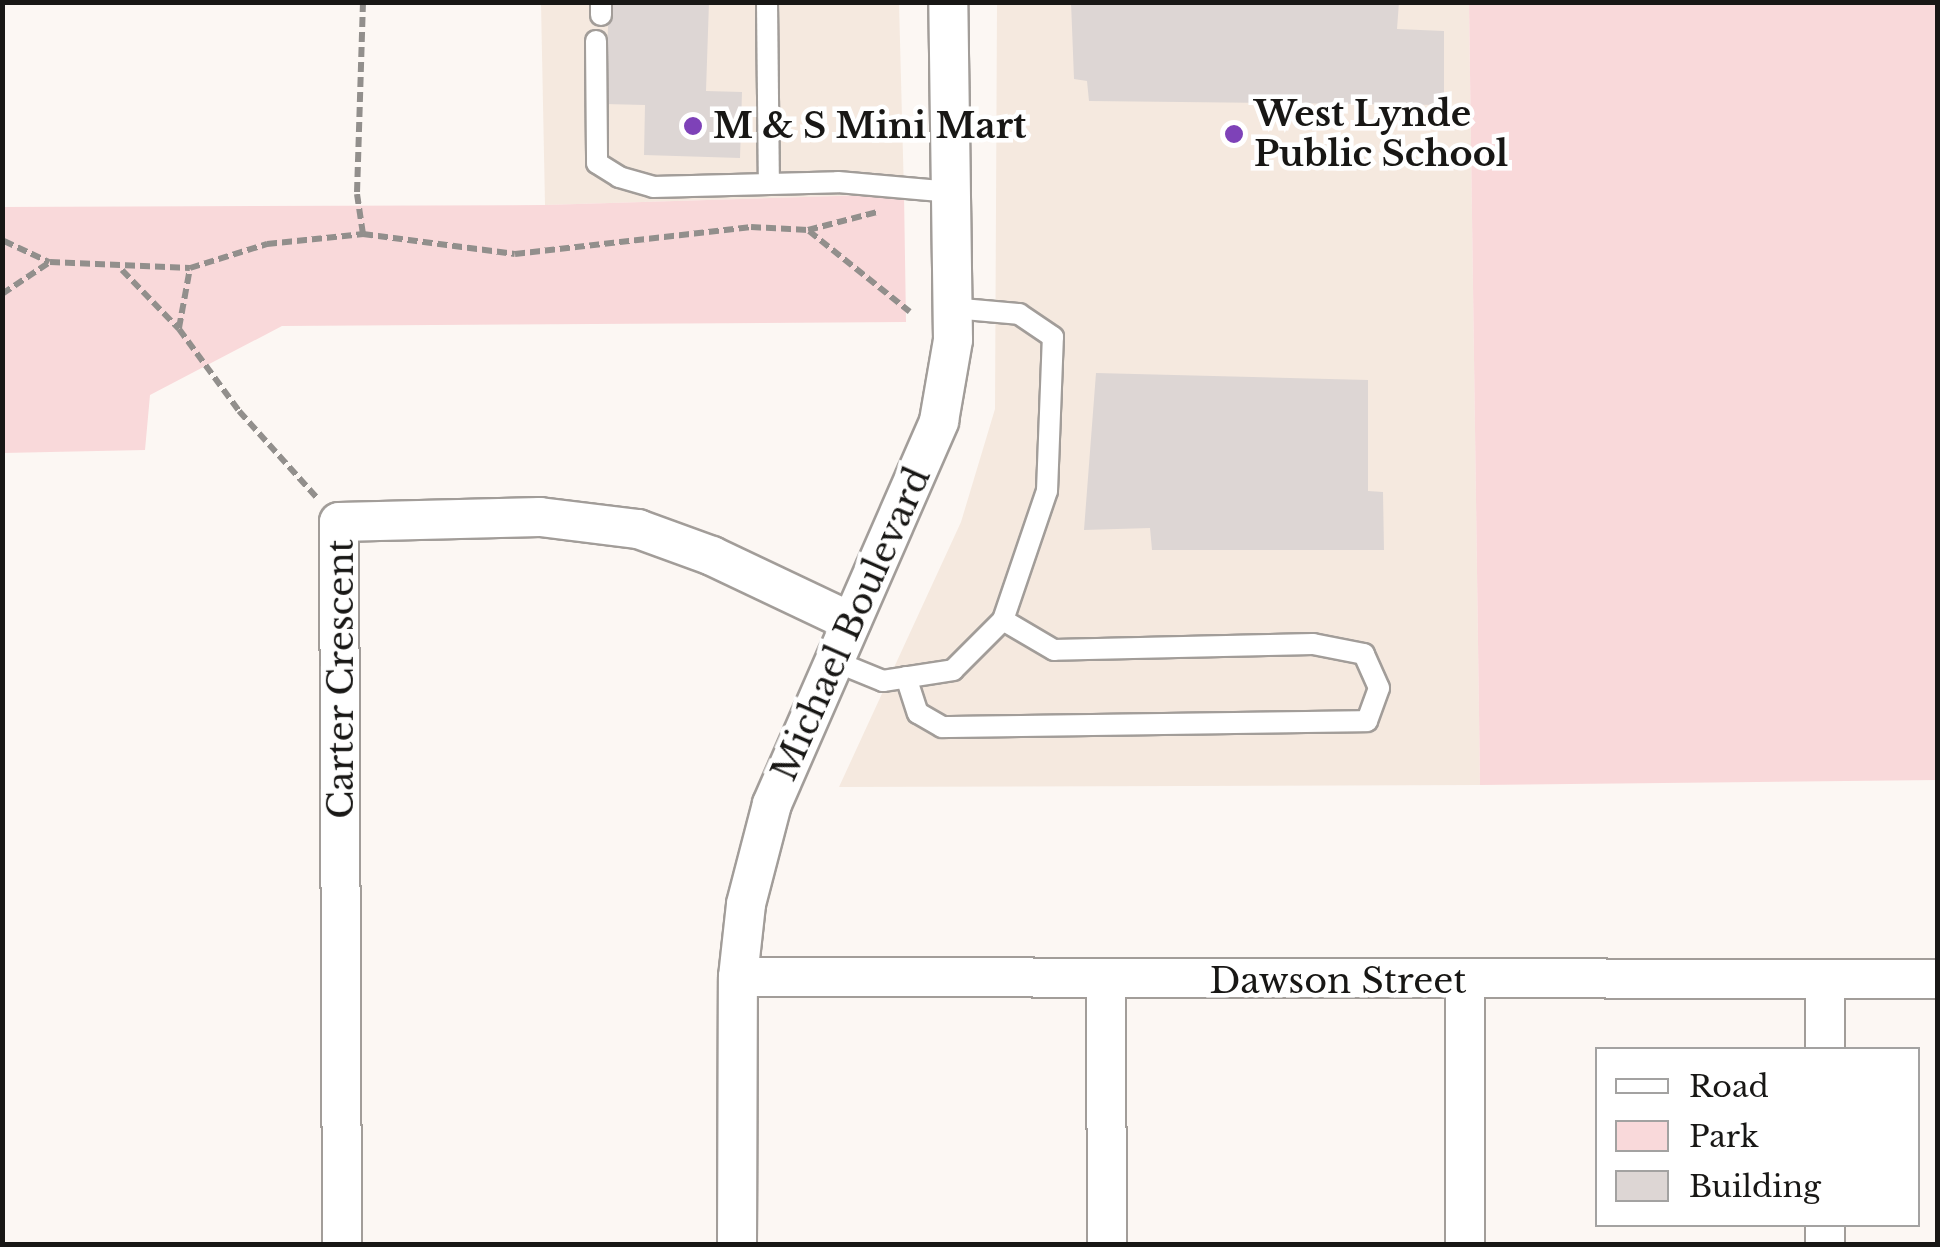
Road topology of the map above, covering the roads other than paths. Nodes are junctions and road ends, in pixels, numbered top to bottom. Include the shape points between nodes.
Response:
1 (767, 2) edge
2 (948, 2) edge
3 (596, 41) dead end
4 (768, 181) junction
5 (952, 192) junction
6 (952, 308) junction
7 (1003, 620) junction
8 (851, 622) junction
9 (834, 661) junction
10 (906, 677) junction
11 (738, 978) junction
12 (1938, 979) edge
13 (1465, 980) junction
14 (1825, 980) junction
15 (1106, 982) junction
16 (1825, 1047) edge
17 (342, 1244) edge
18 (737, 1244) edge
19 (1106, 1244) edge
20 (1465, 1244) edge

1 - 4 lane
2 - 5 street, Michael Boulevard
3 - 4 lane via 597,163 653,187
4 - 5 lane via 914,184
5 - 6 street, Michael Boulevard
6 - 7 lane via 1019,314 1053,337 1048,491
6 - 8 street, Michael Boulevard via 939,422
7 - 10 lane via 953,670
7 - 10 lane via 1054,650 1313,644 1364,654 1379,688 1367,722 961,727 918,713
8 - 9 street, Michael Boulevard
8 - 17 street, Carter Crescent via 638,529 540,517 338,522
9 - 10 lane via 883,681
9 - 11 street, Michael Boulevard via 772,804 746,904
11 - 15 street, Dawson Street
11 - 18 street, Michael Boulevard
12 - 14 street, Dawson Street
13 - 14 street, Dawson Street
13 - 15 street, Dawson Street
13 - 20 street
14 - 16 street
15 - 19 street

